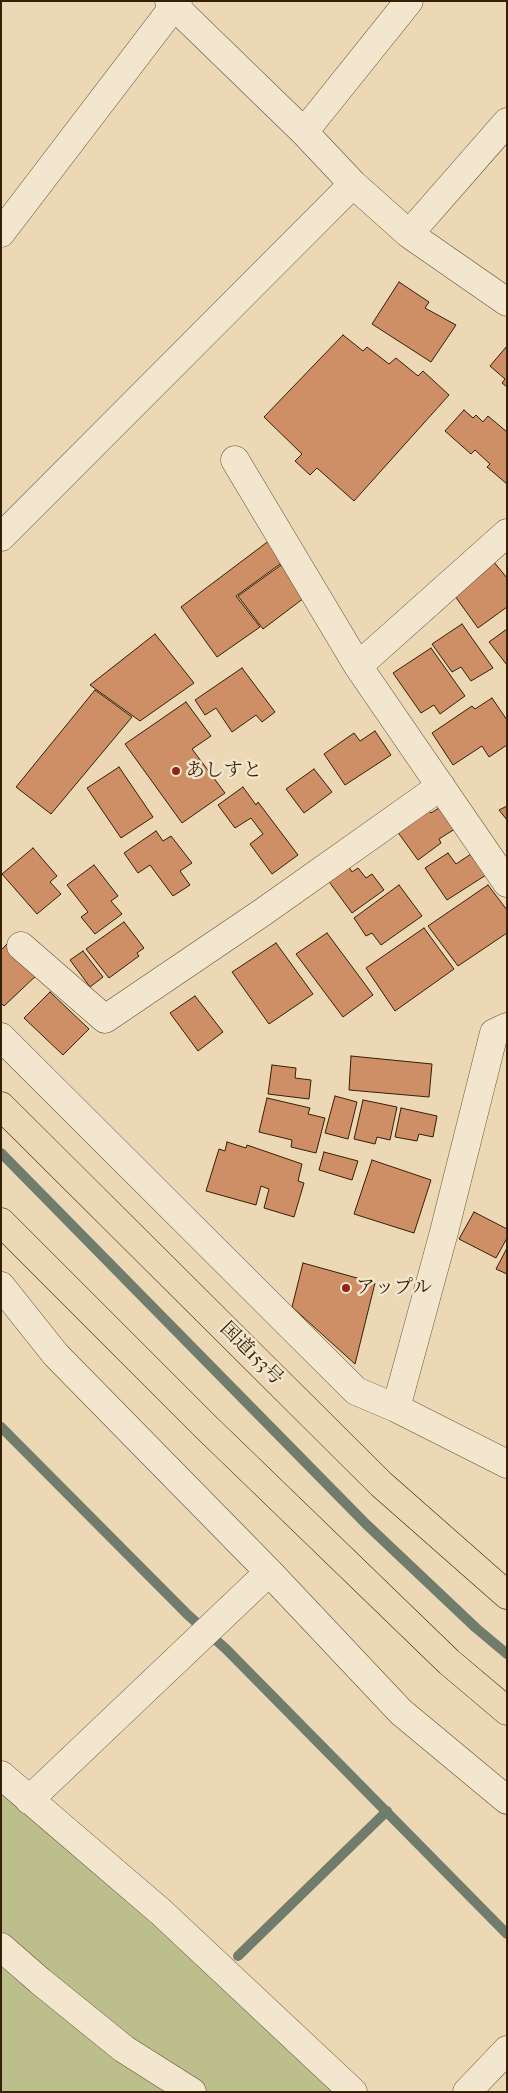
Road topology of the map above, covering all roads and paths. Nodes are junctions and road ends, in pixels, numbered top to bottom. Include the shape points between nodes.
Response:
1 (409, 1) edge
2 (174, 3) edge
3 (507, 122) edge
4 (304, 132) junction
5 (353, 184) junction
6 (1, 233) edge
7 (409, 234) junction
8 (507, 302) edge
9 (235, 460) dead end
10 (507, 533) edge
11 (1, 538) edge
12 (358, 666) junction
13 (441, 786) junction
14 (507, 883) edge
15 (21, 946) dead end
16 (507, 1027) edge
17 (1, 1037) edge
18 (1, 1106) edge
19 (1, 1222) edge
20 (1, 1286) edge
21 (396, 1408) junction
22 (507, 1464) edge
23 (268, 1572) junction
24 (507, 1595) edge
25 (507, 1711) edge
26 (1, 1776) edge
27 (29, 1800) junction
28 (507, 1800) edge
29 (1, 1947) edge
30 (507, 2050) edge
31 (192, 2092) edge
32 (353, 2092) edge
33 (467, 2092) edge

1 - 4 street
2 - 4 street
2 - 6 street
3 - 7 street
4 - 5 street
5 - 7 street
5 - 11 street
7 - 8 street
9 - 12 street
10 - 12 street
12 - 13 street
13 - 14 street
13 - 15 street via 105,1020
16 - 21 street via 494,1034
17 - 21 street via 356,1392
18 - 24 highway, 国道153号 via 381,1484
19 - 25 highway via 449,1662
20 - 23 street via 56,1355
21 - 22 street
23 - 27 street
23 - 28 street via 401,1712
26 - 27 street
27 - 32 street via 161,1912
29 - 31 street via 124,2049
30 - 33 street

